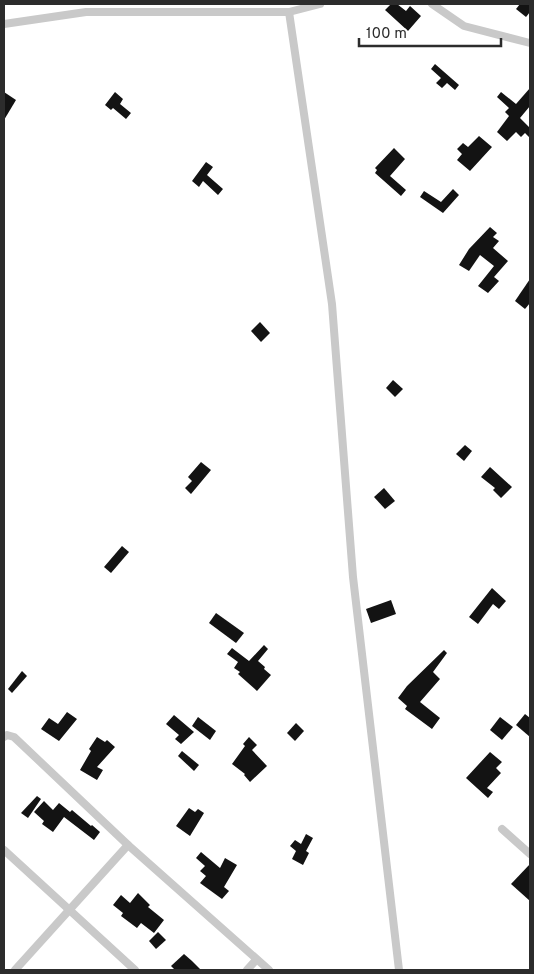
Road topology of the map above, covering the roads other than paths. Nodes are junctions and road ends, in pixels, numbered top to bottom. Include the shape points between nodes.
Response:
1 (320, 4) edge
2 (432, 4) edge
3 (289, 12) junction
4 (4, 24) edge
5 (530, 43) edge
6 (4, 737) edge
7 (502, 829) dead end
8 (128, 845) junction
9 (4, 850) edge
10 (530, 854) edge
11 (69, 910) junction
12 (256, 960) junction
13 (15, 970) edge
14 (135, 970) edge
15 (247, 970) edge
16 (269, 970) edge
17 (400, 970) edge

1 - 3 street
2 - 5 street via 464,26
3 - 4 street via 86,12
3 - 17 street via 332,304 353,577
6 - 8 street via 14,737
7 - 10 street
8 - 11 street
8 - 12 street
9 - 11 street
11 - 13 street
11 - 14 street
12 - 15 street
12 - 16 street

